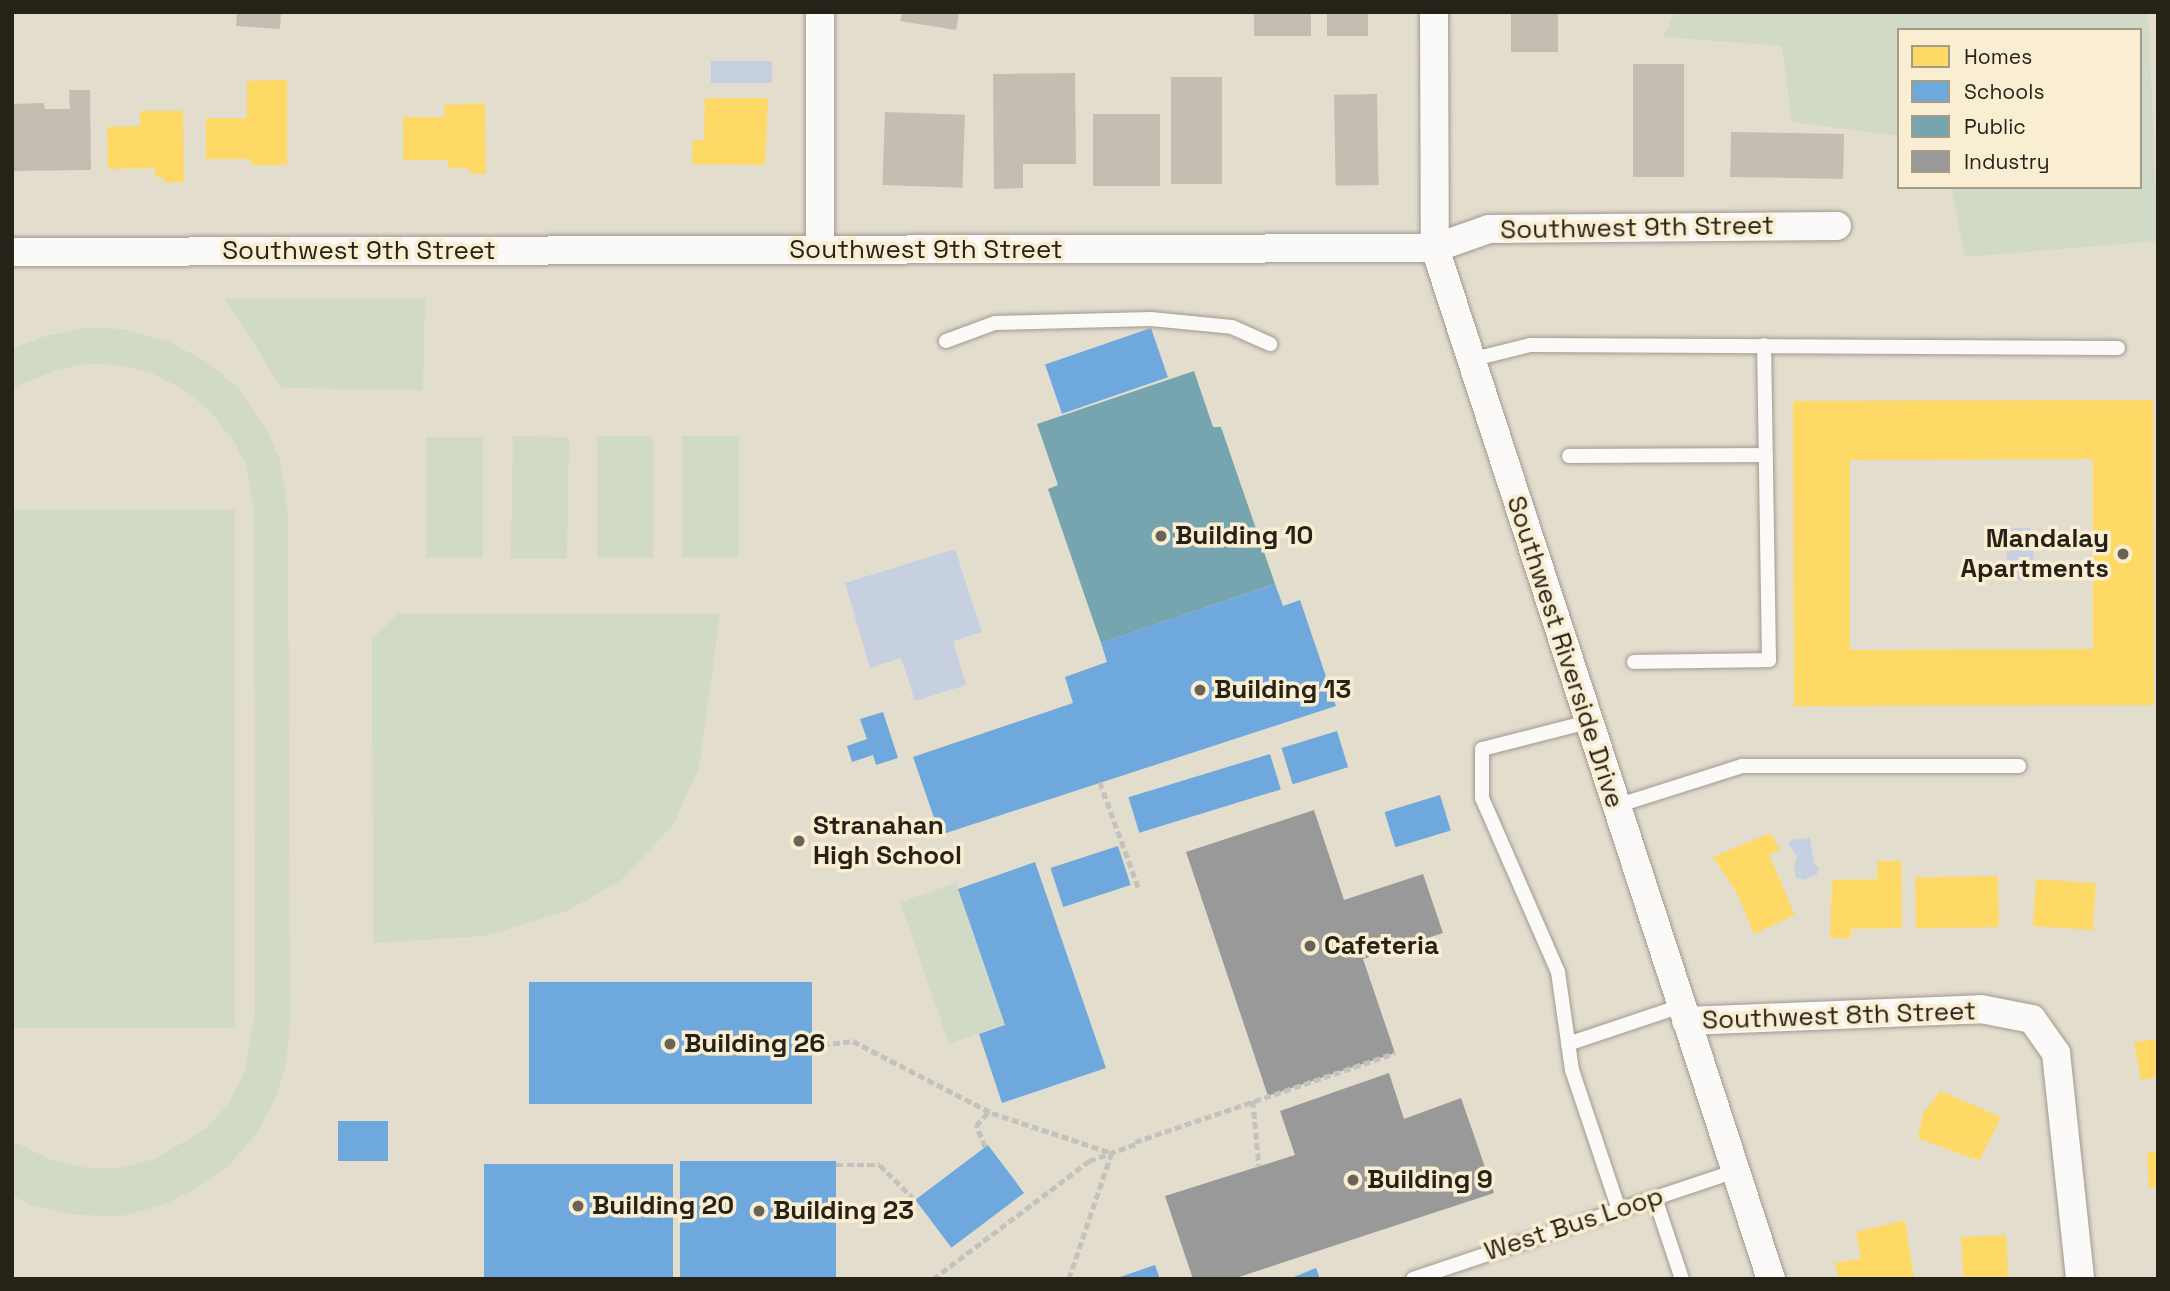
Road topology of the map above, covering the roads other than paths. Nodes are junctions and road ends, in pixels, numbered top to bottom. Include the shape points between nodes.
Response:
1 (820, 12) edge
2 (1434, 12) edge
3 (1837, 226) dead end
4 (1435, 248) junction
5 (820, 250) junction
6 (12, 252) edge
7 (946, 341) dead end
8 (1270, 344) dead end
9 (1764, 345) junction
10 (2118, 348) dead end
11 (1470, 360) junction
12 (1766, 455) junction
13 (1569, 456) dead end
14 (1634, 662) dead end
15 (1588, 722) junction
16 (2019, 766) dead end
17 (1616, 806) junction
18 (1684, 1014) junction
19 (1568, 1044) junction
20 (1735, 1171) junction
21 (1655, 1198) junction
22 (1619, 1210) junction
23 (1413, 1279) edge
24 (1682, 1279) edge
25 (1771, 1279) edge
26 (2080, 1279) edge

1 - 5 street
2 - 4 street, Southwest Riverside Drive
3 - 4 street, Southwest 9th Street via 1489,229
4 - 5 street, Southwest 9th Street
4 - 11 street, Southwest Riverside Drive
5 - 6 street, Southwest 9th Street
7 - 8 lane via 995,323 1151,319 1232,327
9 - 10 lane
9 - 11 lane via 1530,345
9 - 12 lane
11 - 15 street, Southwest Riverside Drive
12 - 13 lane
12 - 14 lane via 1769,660
15 - 17 street, Southwest Riverside Drive
15 - 19 lane via 1482,749 1482,798 1558,972
16 - 17 lane via 1742,766
17 - 18 street, Southwest Riverside Drive
18 - 19 lane
18 - 20 street, Southwest Riverside Drive
18 - 26 street, Southwest 8th Street via 1981,1009 2032,1018 2056,1053
19 - 22 lane via 1572,1070
20 - 21 lane, West Bus Loop
20 - 25 street, Southwest Riverside Drive
21 - 22 lane, West Bus Loop
21 - 24 lane
22 - 23 lane, West Bus Loop

